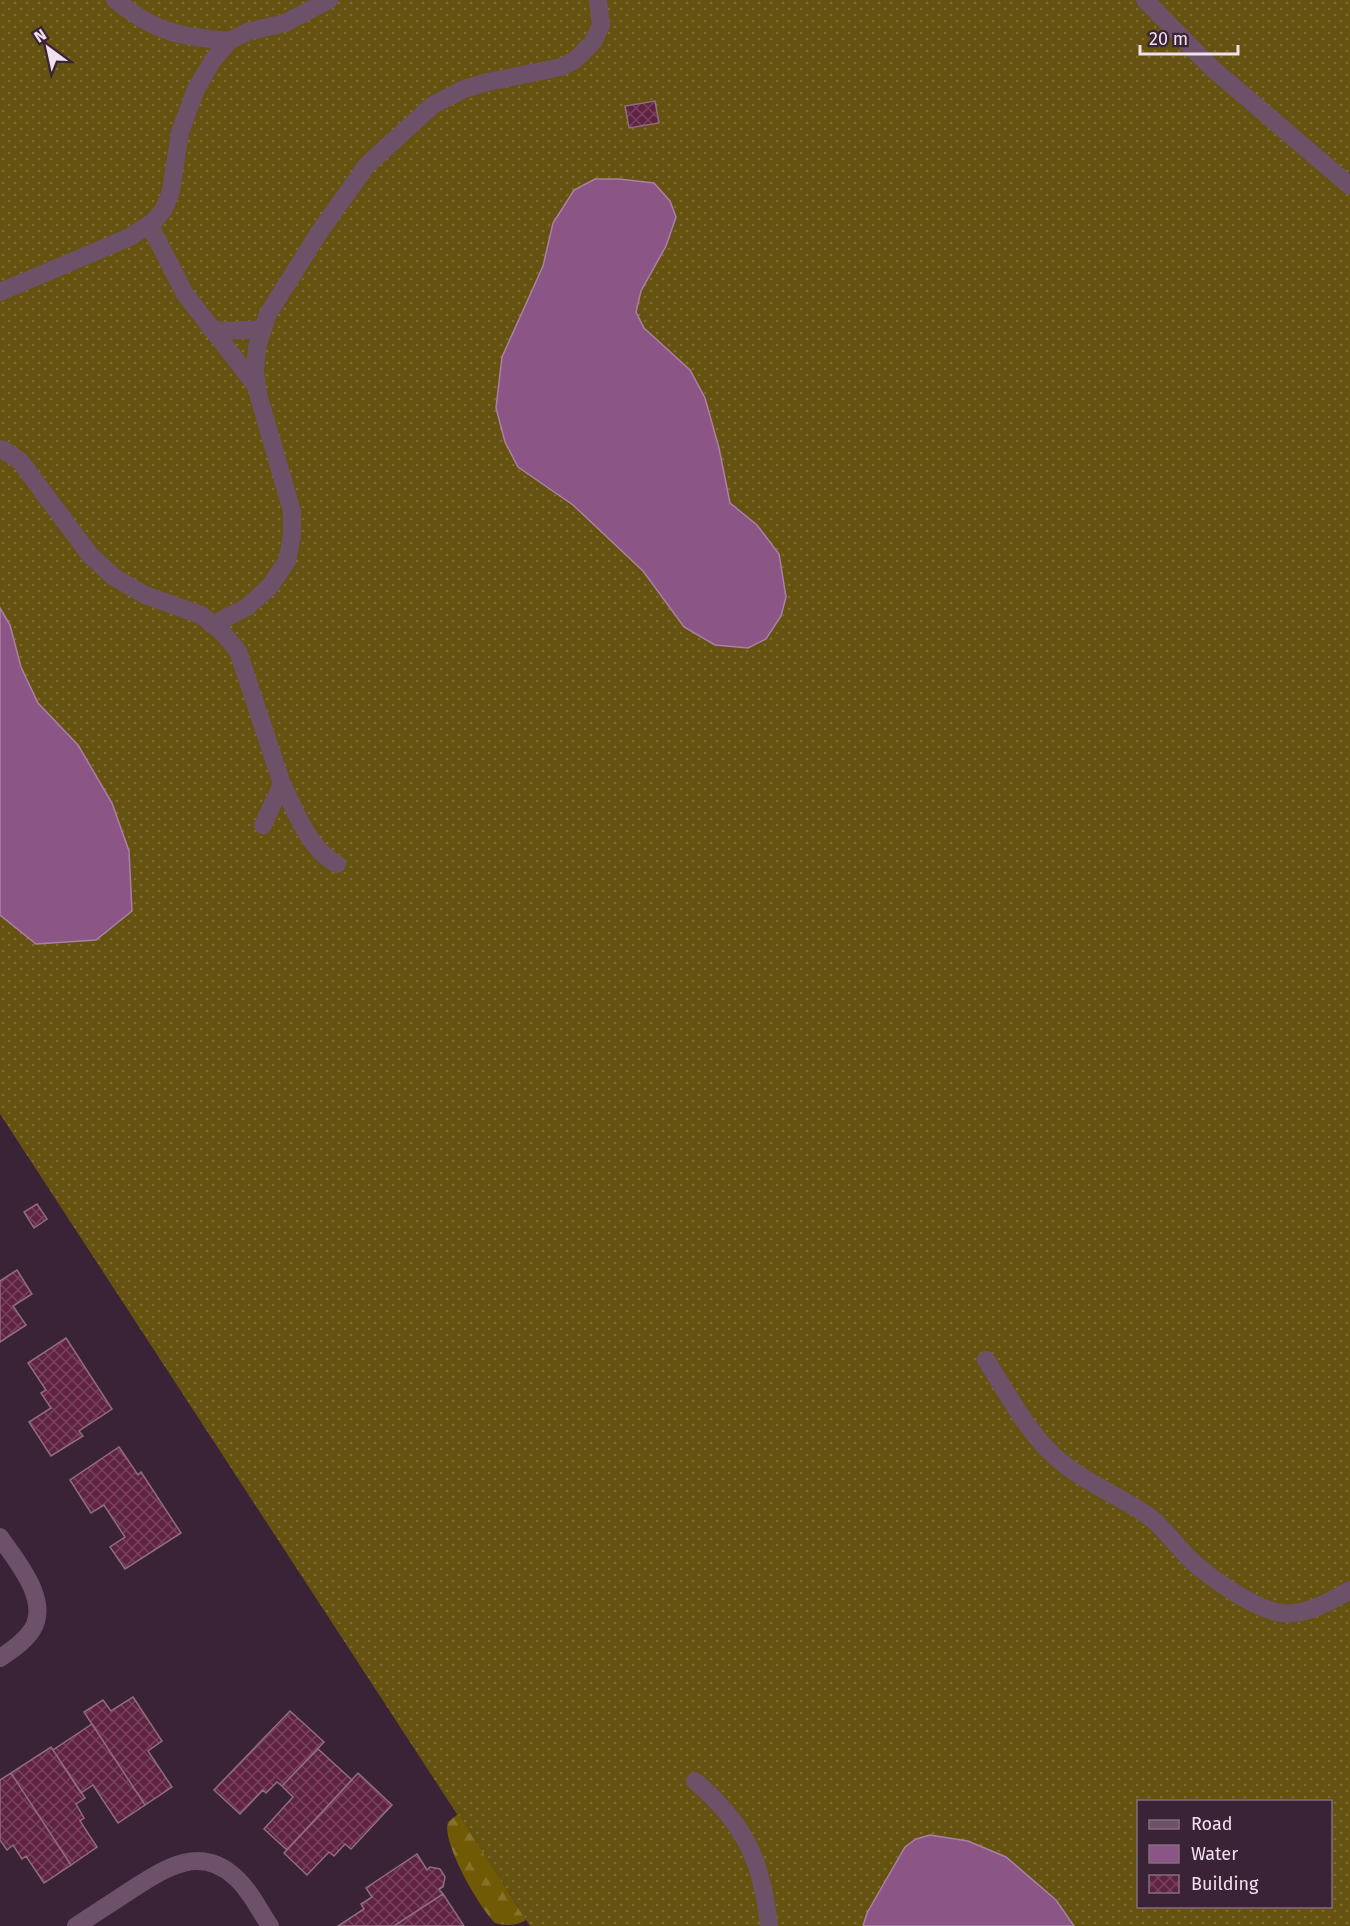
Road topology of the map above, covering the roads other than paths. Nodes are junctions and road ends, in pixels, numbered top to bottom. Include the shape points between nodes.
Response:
1 (115, 0) edge
2 (329, 0) edge
3 (598, 0) edge
4 (1145, 0) edge
5 (229, 41) junction
6 (1350, 186) edge
7 (149, 224) junction
8 (0, 292) edge
9 (211, 329) junction
10 (263, 329) junction
11 (257, 387) junction
12 (0, 449) edge
13 (212, 625) junction
14 (282, 784) junction
15 (263, 825) dead end
16 (336, 864) dead end
17 (986, 1360) dead end
18 (0, 1537) edge
19 (1350, 1590) edge
20 (0, 1658) edge
21 (695, 1781) dead end
22 (76, 1926) edge
23 (270, 1926) edge
24 (768, 1926) edge

1 - 5 street via 157,28 187,37
2 - 5 street via 285,22
3 - 10 street via 601,25 593,42 575,60 561,68 464,89 434,105 367,165 320,231 268,314
4 - 6 street via 1213,69
5 - 7 street via 196,89 180,132 171,191 164,209
7 - 8 street via 130,237
7 - 9 street via 185,294
9 - 10 street
9 - 11 street
10 - 11 street via 257,347
11 - 13 street via 292,512 292,536 287,561 270,586 247,607
12 - 13 street via 20,461 90,555 114,577 145,595 201,615
13 - 14 street via 238,651
14 - 15 street
14 - 16 street via 314,845
17 - 19 street via 1025,1424 1049,1452 1075,1473 1149,1516 1193,1563 1236,1593 1282,1614 1326,1604
18 - 20 street via 33,1591 37,1605 34,1627
21 - 24 street via 737,1824 752,1852 762,1881
22 - 23 street via 161,1870 200,1861 235,1877

